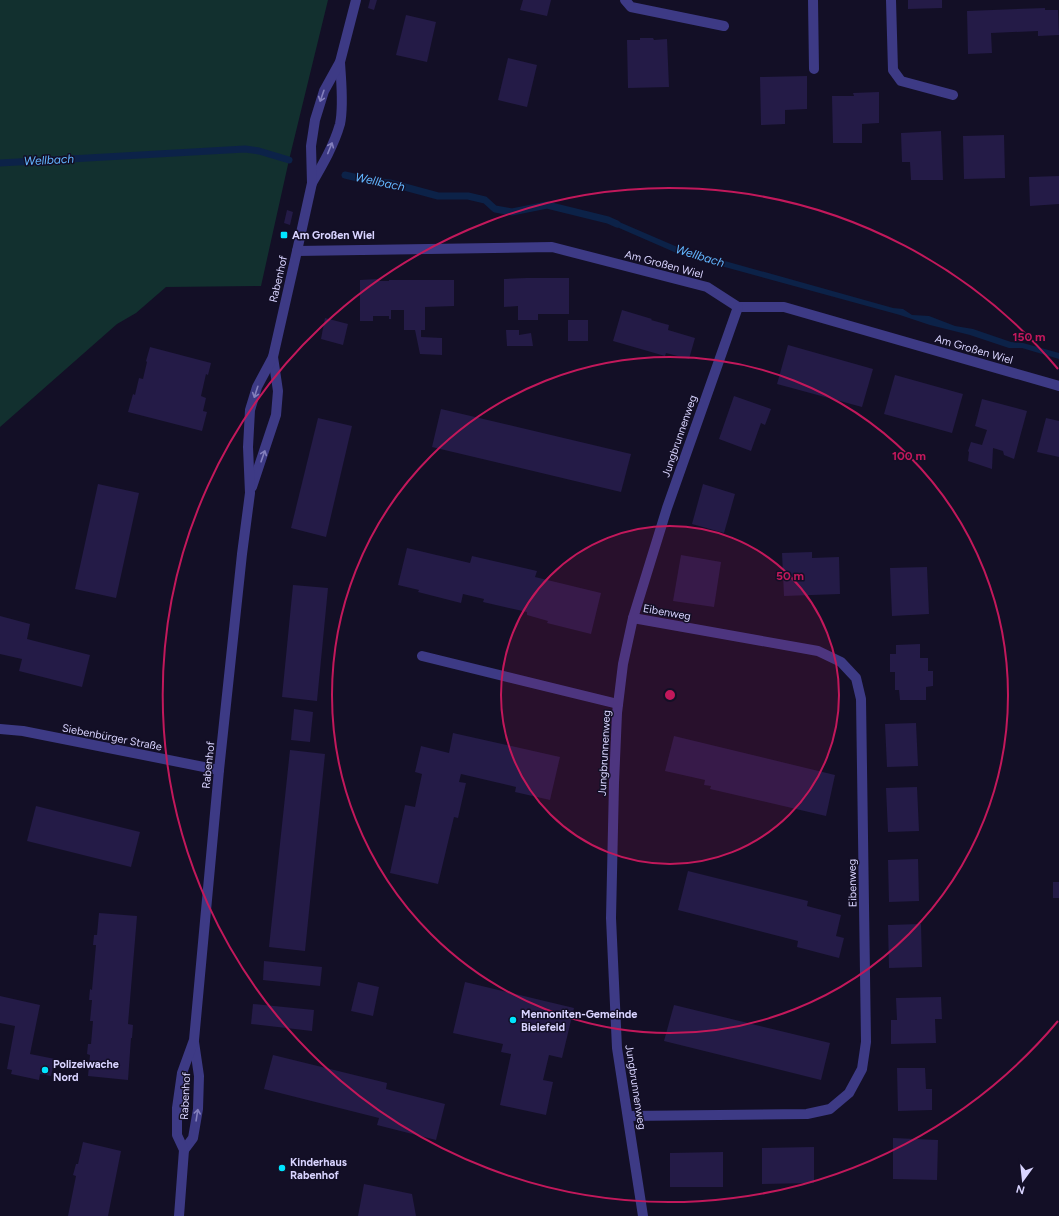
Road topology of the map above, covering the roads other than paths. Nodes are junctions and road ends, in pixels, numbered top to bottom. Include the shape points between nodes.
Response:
1 (356, 0) edge
2 (625, 0) edge
3 (814, 0) edge
4 (891, 0) edge
5 (724, 26) dead end
6 (340, 62) junction
7 (814, 69) dead end
8 (952, 95) dead end
9 (312, 183) junction
10 (297, 251) junction
11 (738, 307) junction
12 (273, 357) junction
13 (1059, 386) edge
14 (250, 493) junction
15 (633, 618) junction
16 (422, 656) dead end
17 (618, 704) junction
18 (0, 729) edge
19 (219, 770) junction
20 (194, 1040) junction
21 (628, 1116) junction
22 (184, 1150) junction
23 (179, 1216) edge
24 (643, 1216) edge

1 - 6 street, Rabenhof
2 - 5 street via 631,7
3 - 7 street
4 - 8 street via 893,70 901,81
6 -> 9 street, Rabenhof via 324,90 315,120 311,146
9 -> 6 street, Rabenhof via 329,153 340,123
9 - 10 street, Rabenhof
10 - 11 street, Am Großen Wiel via 552,247 708,287
10 - 12 street, Rabenhof
11 - 13 street, Am Großen Wiel via 784,307
11 - 15 street, Jungbrunnenweg via 667,508
14 -> 12 street, Rabenhof via 276,415 278,391
12 -> 14 street, Rabenhof via 257,387 250,410
14 - 19 street, Rabenhof
15 - 17 street, Jungbrunnenweg
15 - 21 street, Eibenweg via 818,651 841,662 856,678 861,699 866,1042 862,1069 849,1094 830,1110 807,1114
16 - 17 street
17 - 21 street, Jungbrunnenweg via 611,918 617,1048
18 - 19 street, Siebenbürger Straße via 23,731
19 - 20 street, Rabenhof
22 -> 20 street, Rabenhof via 193,1138 198,1109 200,1076
20 - 22 street, Rabenhof via 182,1073 176,1108 177,1135
21 - 24 street, Jungbrunnenweg
22 - 23 street, Rabenhof

